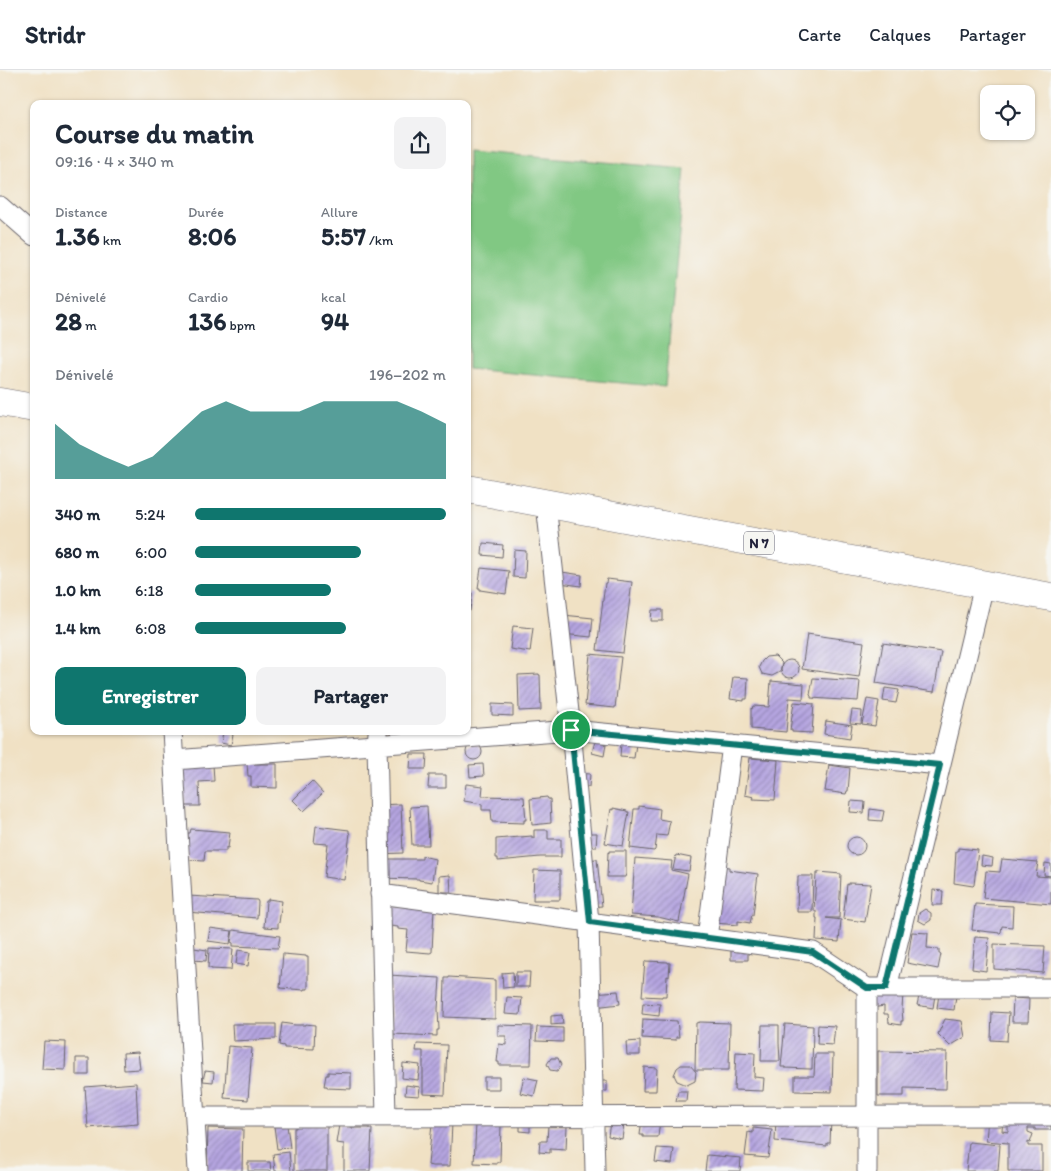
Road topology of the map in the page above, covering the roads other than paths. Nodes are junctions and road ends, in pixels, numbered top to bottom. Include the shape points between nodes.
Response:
1 (0, 206) edge
2 (30, 232) edge
3 (0, 402) edge
4 (30, 407) edge
5 (471, 490) edge
6 (546, 504) junction
7 (984, 584) junction
8 (1051, 597) edge
9 (571, 730) junction
10 (471, 734) edge
11 (172, 735) edge
12 (450, 735) edge
13 (377, 738) edge
14 (732, 745) junction
15 (174, 760) junction
16 (940, 765) junction
17 (380, 894) junction
18 (590, 922) junction
19 (707, 938) junction
20 (867, 988) junction
21 (886, 988) junction
22 (1051, 988) edge
23 (867, 1116) junction
24 (1051, 1116) edge
25 (195, 1117) junction
26 (386, 1117) junction
27 (594, 1117) junction
28 (198, 1171) edge
29 (595, 1171) edge
30 (867, 1171) edge

1 - 2 street
3 - 4 highway
5 - 6 highway, N 7
6 - 7 highway, N 7
6 - 9 street
7 - 8 highway, N 7
7 - 16 street
9 - 10 street
9 - 14 street
9 - 18 street
11 - 15 street
12 - 13 street
13 - 15 street
13 - 17 street
14 - 16 street
14 - 19 street
15 - 25 street
16 - 21 street
17 - 18 street
17 - 26 street
18 - 19 street
18 - 27 street
19 - 20 street via 813,952
20 - 21 street
20 - 23 street
21 - 22 street
23 - 24 street
23 - 27 street
23 - 30 street
25 - 26 street
25 - 28 street
26 - 27 street
27 - 29 street

